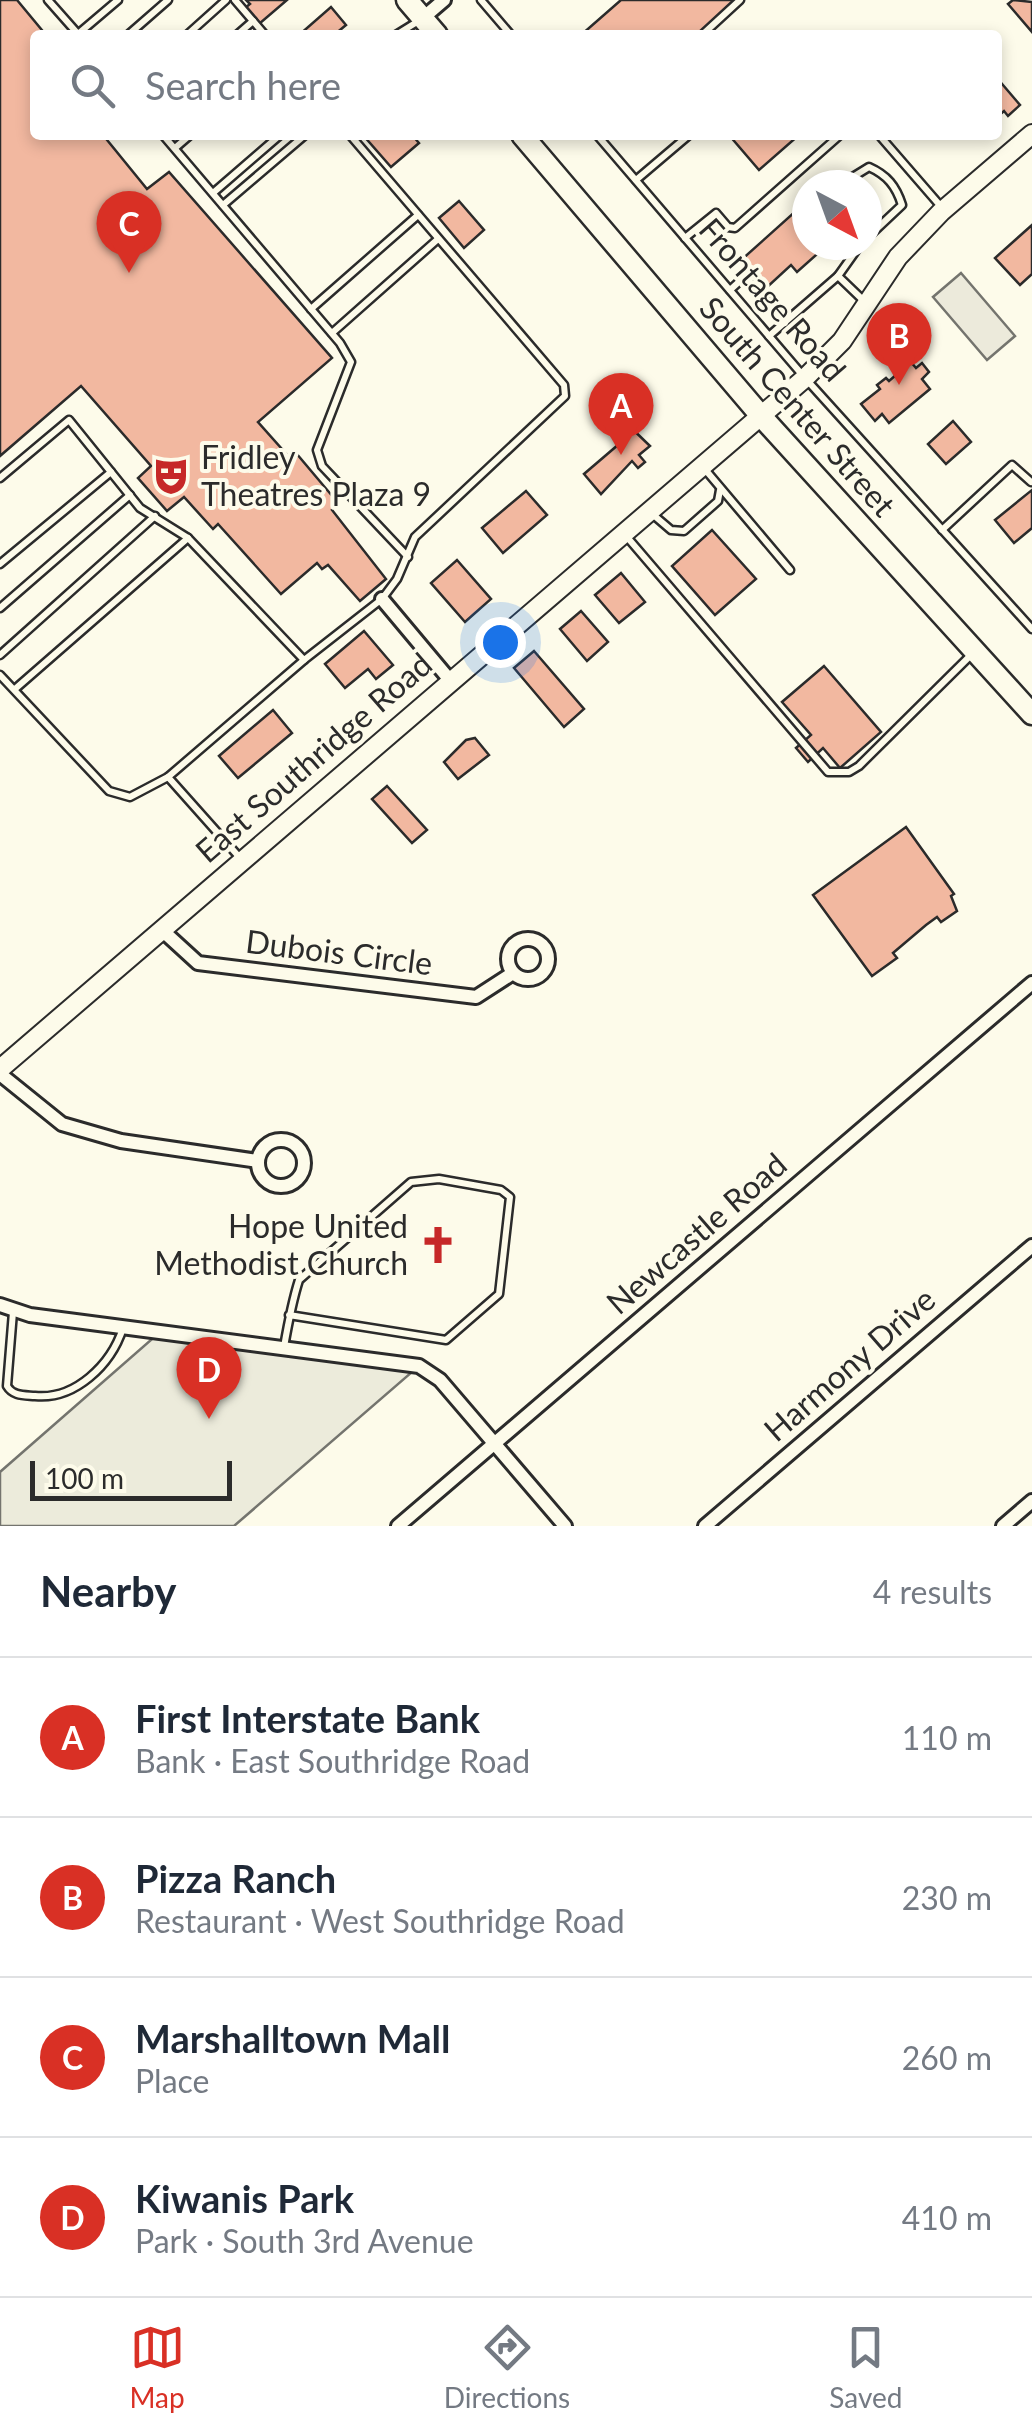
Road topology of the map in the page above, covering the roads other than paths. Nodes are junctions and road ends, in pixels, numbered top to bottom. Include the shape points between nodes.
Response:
1 (48, 0) edge
2 (118, 0) edge
3 (168, 0) edge
4 (226, 0) edge
5 (235, 0) edge
6 (407, 0) edge
7 (444, 0) edge
8 (481, 0) edge
9 (740, 0) edge
10 (253, 21) junction
11 (425, 29) edge
12 (74, 30) edge
13 (83, 30) edge
14 (134, 30) edge
15 (193, 30) edge
16 (243, 30) edge
17 (261, 30) edge
18 (507, 30) edge
19 (707, 30) edge
20 (1032, 134) edge
21 (168, 140) edge
22 (184, 140) edge
23 (274, 140) edge
24 (299, 140) edge
25 (354, 140) edge
26 (526, 140) edge
27 (601, 140) edge
28 (683, 140) edge
29 (834, 140) edge
30 (883, 140) edge
31 (175, 148) junction
32 (882, 173) edge
33 (636, 180) junction
34 (212, 193) junction
35 (223, 205) junction
36 (944, 210) junction
37 (418, 215) junction
38 (882, 224) edge
39 (685, 238) junction
40 (438, 239) junction
41 (849, 260) edge
42 (838, 276) junction
43 (730, 290) junction
44 (869, 305) junction
45 (311, 308) junction
46 (784, 323) junction
47 (332, 333) junction
48 (769, 336) junction
49 (805, 378) junction
50 (761, 416) junction
51 (702, 466) junction
52 (111, 472) junction
53 (0, 478) edge
54 (1031, 482) edge
55 (720, 489) junction
56 (130, 495) junction
57 (649, 511) junction
58 (155, 516) junction
59 (942, 530) junction
60 (623, 532) junction
61 (188, 538) junction
62 (408, 557) junction
63 (0, 564) edge
64 (790, 570) dead end
65 (382, 599) junction
66 (0, 608) edge
67 (1032, 629) edge
68 (975, 651) junction
69 (0, 655) edge
70 (304, 660) junction
71 (0, 675) edge
72 (449, 680) junction
73 (15, 689) junction
74 (1032, 714) edge
75 (168, 777) junction
76 (242, 861) junction
77 (163, 931) junction
78 (513, 973) dead end
79 (1032, 983) edge
80 (0, 1072) edge
81 (258, 1162) dead end
82 (1032, 1246) edge
83 (6, 1309) edge
84 (290, 1315) junction
85 (123, 1328) junction
86 (284, 1348) junction
87 (494, 1444) junction
88 (1032, 1501) edge
89 (398, 1526) edge
90 (564, 1526) edge
91 (704, 1526) edge
92 (1002, 1526) edge

1 - 12 lane
2 - 13 lane
3 - 14 lane
4 - 15 lane
5 - 10 lane
6 - 11 main road
7 - 11 street
8 - 18 lane
9 - 19 lane
10 - 16 lane
10 - 17 lane
20 - 36 street, East Southridge Road
21 - 31 lane
22 - 31 lane
23 - 34 lane
24 - 35 lane
25 - 37 lane
26 - 50 main road, South Center Street
27 - 33 lane, Frontage Road
28 - 33 lane
29 - 39 lane via 735,228 716,213
30 - 36 lane
31 - 34 lane
32 - 38 lane via 902,205
33 - 39 lane, Frontage Road
34 - 35 lane
35 - 45 lane
36 - 44 street, East Southridge Road via 898,257
37 - 40 lane
37 - 45 lane
39 - 43 lane, Frontage Road
40 - 47 lane
40 - 62 lane via 564,385 565,396 428,524
41 - 42 lane
42 - 44 lane
42 - 46 lane
43 - 46 lane via 746,275
43 - 48 lane, Frontage Road
44 - 49 street, East Southridge Road
45 - 47 lane
46 - 48 lane
47 - 62 lane via 351,362 316,450 322,466
48 - 49 lane, Frontage Road
49 - 50 street, East Southridge Road
49 - 59 lane, Frontage Road
50 - 51 street, East Southridge Road
50 - 68 main road, South Center Street
51 - 55 lane
51 - 57 street, East Southridge Road
52 - 53 lane via 70,420
52 - 56 lane
52 - 63 lane
54 - 59 lane via 1012,466
55 - 57 lane via 718,502 684,531 671,530
55 - 64 lane
56 - 58 lane
56 - 66 lane
57 - 60 street, East Southridge Road
58 - 61 lane
58 - 69 lane
59 - 67 lane, Frontage Road
60 - 68 lane via 828,772 859,766
60 - 72 street, East Southridge Road
61 - 70 lane
61 - 73 lane
62 - 65 lane
65 - 70 lane
65 - 72 street
68 - 74 main road, South Center Street
70 - 75 lane
71 - 73 lane
72 - 76 street, East Southridge Road
73 - 75 lane via 109,791 130,797
75 - 76 lane
76 - 77 street, East Southridge Road
77 - 78 street, Dubois Circle via 198,963 476,998
77 - 80 street, East Southridge Road
79 - 87 street, Newcastle Road
80 - 81 street via 62,1124 121,1141
82 - 91 street, Harmony Drive
83 - 85 street
83 - 85 lane via 7,1386 17,1394 56,1398 74,1390 114,1351
84 - 84 lane via 299,1280 411,1182 439,1180 510,1197 498,1294 446,1340
84 - 86 lane
85 - 86 street
86 - 87 street via 430,1370
87 - 89 street, Newcastle Road
87 - 90 street
88 - 92 street

